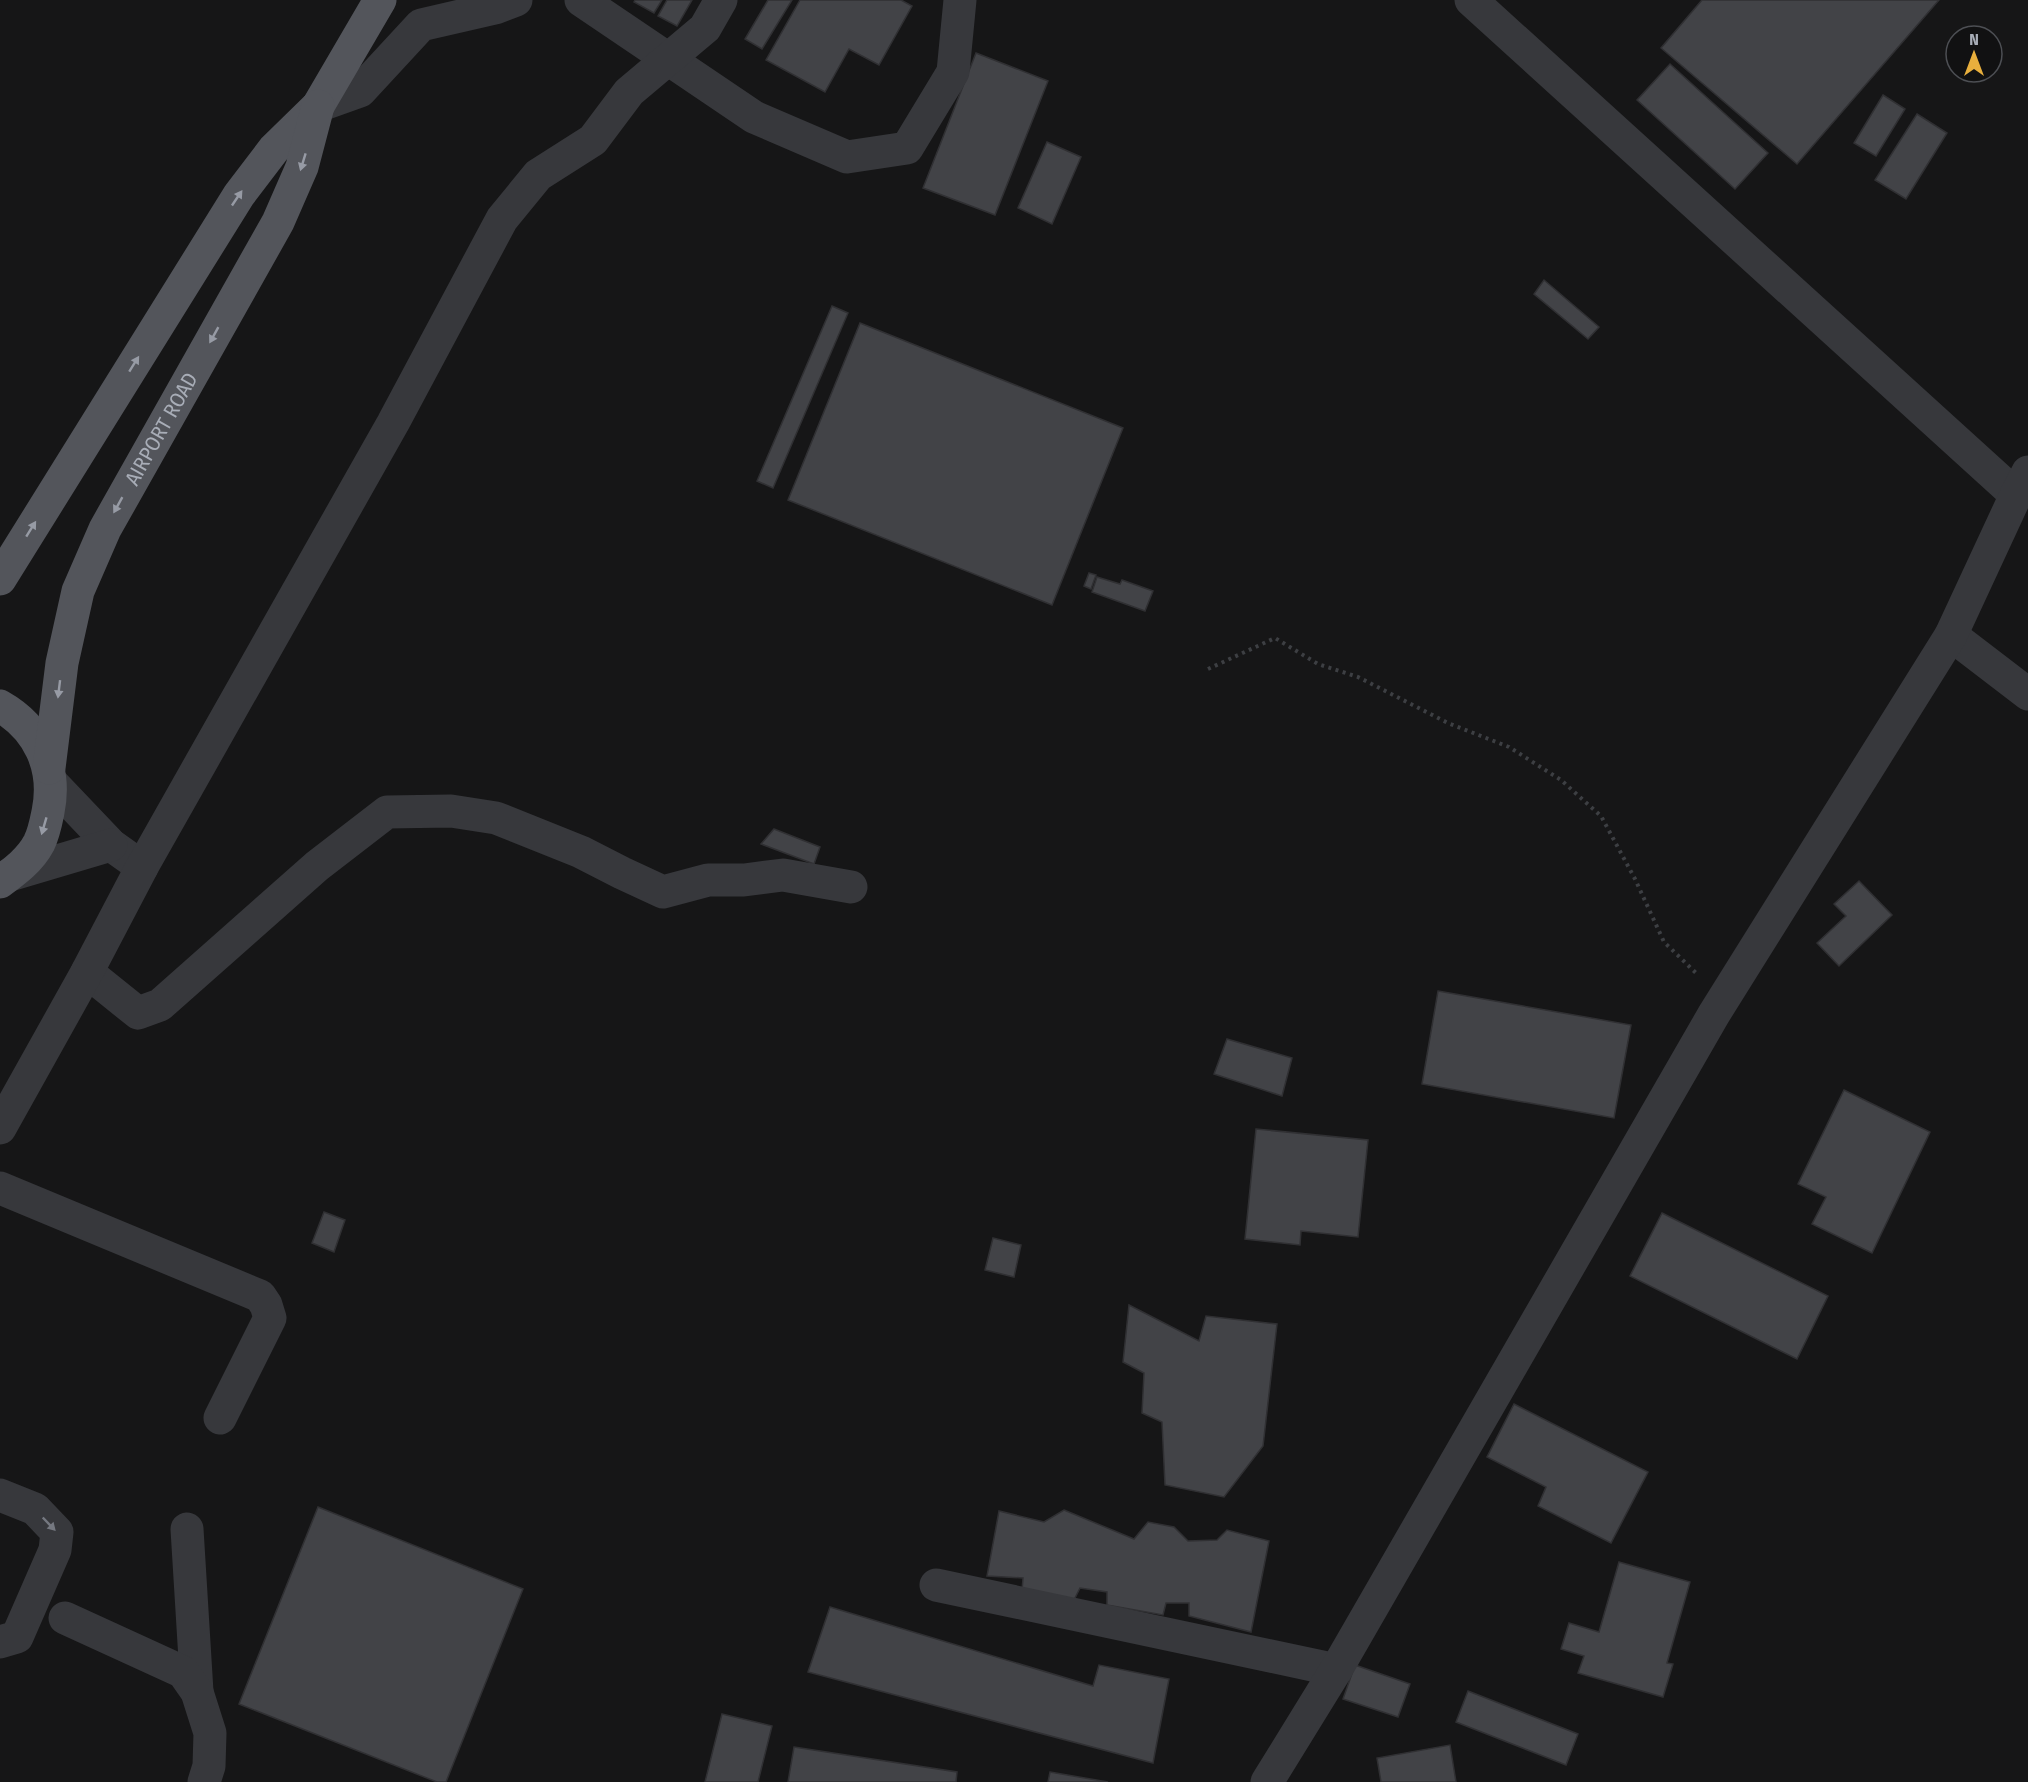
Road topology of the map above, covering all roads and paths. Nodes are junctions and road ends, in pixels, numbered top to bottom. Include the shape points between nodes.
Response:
1 (380, 0) edge
2 (516, 0) edge
3 (581, 0) edge
4 (721, 0) edge
5 (960, 0) edge
6 (1471, 0) edge
7 (668, 58) junction
8 (318, 106) junction
9 (2022, 483) edge
10 (0, 579) edge
11 (1951, 635) junction
12 (1208, 669) dead end
13 (2028, 694) edge
14 (0, 706) edge
15 (50, 775) junction
16 (111, 845) junction
17 (142, 867) junction
18 (5, 879) edge
19 (851, 887) dead end
20 (87, 972) junction
21 (1698, 976) dead end
22 (0, 1128) edge
23 (0, 1188) edge
24 (220, 1418) dead end
25 (0, 1495) edge
26 (187, 1529) dead end
27 (936, 1585) dead end
28 (65, 1618) dead end
29 (0, 1642) edge
30 (1336, 1670) junction
31 (197, 1692) junction
32 (204, 1782) edge
33 (1267, 1782) edge

1 - 8 main road, AIRPORT ROAD
2 - 8 street via 421,26 360,91
3 - 7 street
4 - 7 street via 705,28
5 - 7 street via 953,72 907,148 847,157 754,117
6 - 9 street
7 - 17 street via 629,92 593,140 538,175 502,219 393,423
10 -> 8 main road, AIRPORT ROAD via 239,195 274,149
8 -> 15 main road, AIRPORT ROAD via 302,167 278,222 105,529 78,591 62,663
9 - 11 street
11 - 13 street
11 - 30 street via 1714,1014
12 - 21 path via 1275,638 1318,664 1358,677 1448,723 1509,747 1561,780 1601,816 1664,942
14 - 15 main road via 29,728 42,747
15 - 16 street
15 -> 18 main road, AIRPORT ROAD via 46,824 39,843
16 - 17 street
16 - 18 street
17 - 20 street
19 - 20 street via 783,875 708,880 663,892 581,852 496,818 451,811 387,812 317,866 160,1005 138,1013
20 - 22 street
23 - 24 street via 260,1296 270,1318
25 -> 29 street via 35,1509 57,1532 55,1551 17,1637
26 - 31 street
27 - 30 street
28 - 31 street via 183,1672
30 - 33 street
31 - 32 street via 210,1732 209,1766

